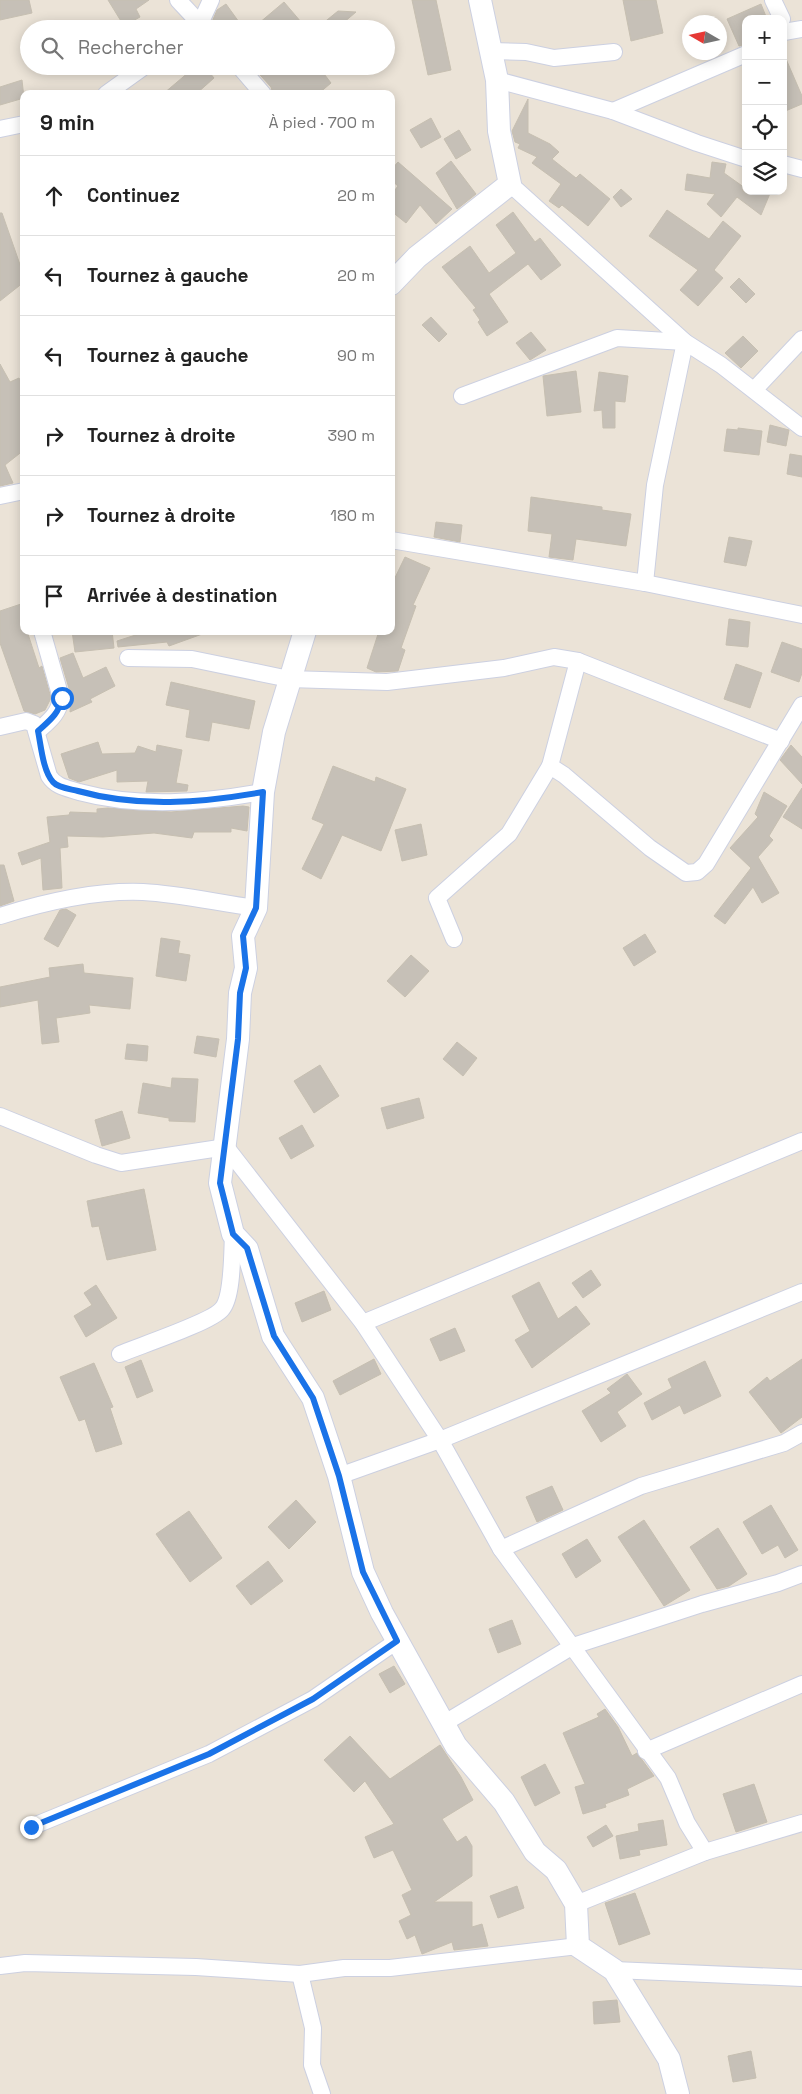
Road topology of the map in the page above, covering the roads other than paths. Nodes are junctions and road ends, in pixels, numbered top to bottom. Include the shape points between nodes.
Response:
1 (178, 0) edge
2 (210, 0) edge
3 (480, 0) edge
4 (773, 0) edge
5 (779, 15) edge
6 (194, 20) edge
7 (203, 20) edge
8 (787, 27) edge
9 (802, 29) edge
10 (491, 51) junction
11 (614, 52) dead end
12 (742, 56) edge
13 (132, 75) edge
14 (247, 75) edge
15 (497, 80) junction
16 (112, 90) edge
17 (260, 90) edge
18 (613, 111) junction
19 (20, 125) edge
20 (0, 129) edge
21 (742, 157) edge
22 (787, 165) edge
23 (802, 169) edge
24 (510, 184) junction
25 (395, 280) edge
26 (802, 339) edge
27 (685, 342) junction
28 (754, 390) junction
29 (462, 396) dead end
30 (802, 428) edge
31 (20, 492) edge
32 (0, 496) edge
33 (395, 541) edge
34 (645, 583) junction
35 (802, 616) edge
36 (43, 635) edge
37 (304, 635) edge
38 (128, 658) dead end
39 (578, 661) junction
40 (289, 679) junction
41 (802, 705) edge
42 (0, 727) edge
43 (38, 731) junction
44 (781, 741) junction
45 (550, 766) junction
46 (263, 792) junction
47 (256, 908) junction
48 (0, 916) edge
49 (454, 939) dead end
50 (0, 1116) edge
51 (802, 1141) edge
52 (226, 1147) junction
53 (233, 1234) junction
54 (802, 1292) edge
55 (363, 1323) junction
56 (120, 1354) dead end
57 (802, 1433) edge
58 (440, 1440) junction
59 (339, 1476) junction
60 (501, 1550) junction
61 (802, 1574) edge
62 (397, 1641) junction
63 (573, 1646) junction
64 (802, 1684) edge
65 (443, 1724) junction
66 (646, 1752) junction
67 (802, 1823) edge
68 (31, 1827) dead end
69 (705, 1852) junction
70 (576, 1904) junction
71 (578, 1946) junction
72 (0, 1966) edge
73 (614, 1970) junction
74 (300, 1974) junction
75 (802, 1978) edge
76 (322, 2094) edge
77 (678, 2094) edge

1 - 6 street
2 - 7 street
3 - 10 street
4 - 5 street
8 - 9 street
10 - 11 street via 526,52 554,58
10 - 15 street
12 - 18 street
13 - 16 street
14 - 17 street
15 - 18 street
15 - 24 street via 499,131
18 - 21 street
19 - 20 street
22 - 23 street
24 - 25 street via 417,257
24 - 27 street
26 - 28 street
27 - 28 street
27 - 29 street via 617,338
27 - 34 street via 655,485
28 - 30 street
31 - 32 street
33 - 34 street
34 - 35 street
36 - 43 street via 62,698 54,717
37 - 40 street
38 - 40 street via 192,659
39 - 40 street via 554,657 504,668 387,682
39 - 44 street
39 - 45 street
40 - 46 street via 274,732
41 - 44 street
42 - 43 street via 26,722 34,724
43 - 46 street via 54,784 99,797 159,803 234,798
44 - 45 street via 706,864 697,872 686,873 650,848
45 - 49 street via 509,834 437,898
46 - 47 street
47 - 48 street via 141,892 38,904
47 - 52 street via 243,936 246,968 240,993
50 - 52 street via 122,1163
51 - 55 street
52 - 53 street via 220,1183
52 - 55 street
53 - 56 street via 228,1292 223,1309 209,1319
53 - 59 street via 247,1248 274,1336 313,1398
54 - 58 street
55 - 58 street
57 - 60 street via 784,1444 641,1486
58 - 59 street
58 - 60 street
59 - 62 street via 363,1572
60 - 63 street
61 - 63 street
62 - 65 street
62 - 68 street via 313,1699 209,1754
63 - 65 street
63 - 66 street
64 - 66 street
65 - 70 street via 456,1746 504,1802 535,1852 556,1870
66 - 69 street via 668,1778
67 - 69 street
69 - 70 street
70 - 71 street
71 - 73 street
71 - 74 street via 390,1968 344,1968
72 - 74 street via 25,1963 196,1967
73 - 75 street
73 - 77 street via 669,2059
74 - 76 street via 313,2028 312,2065

